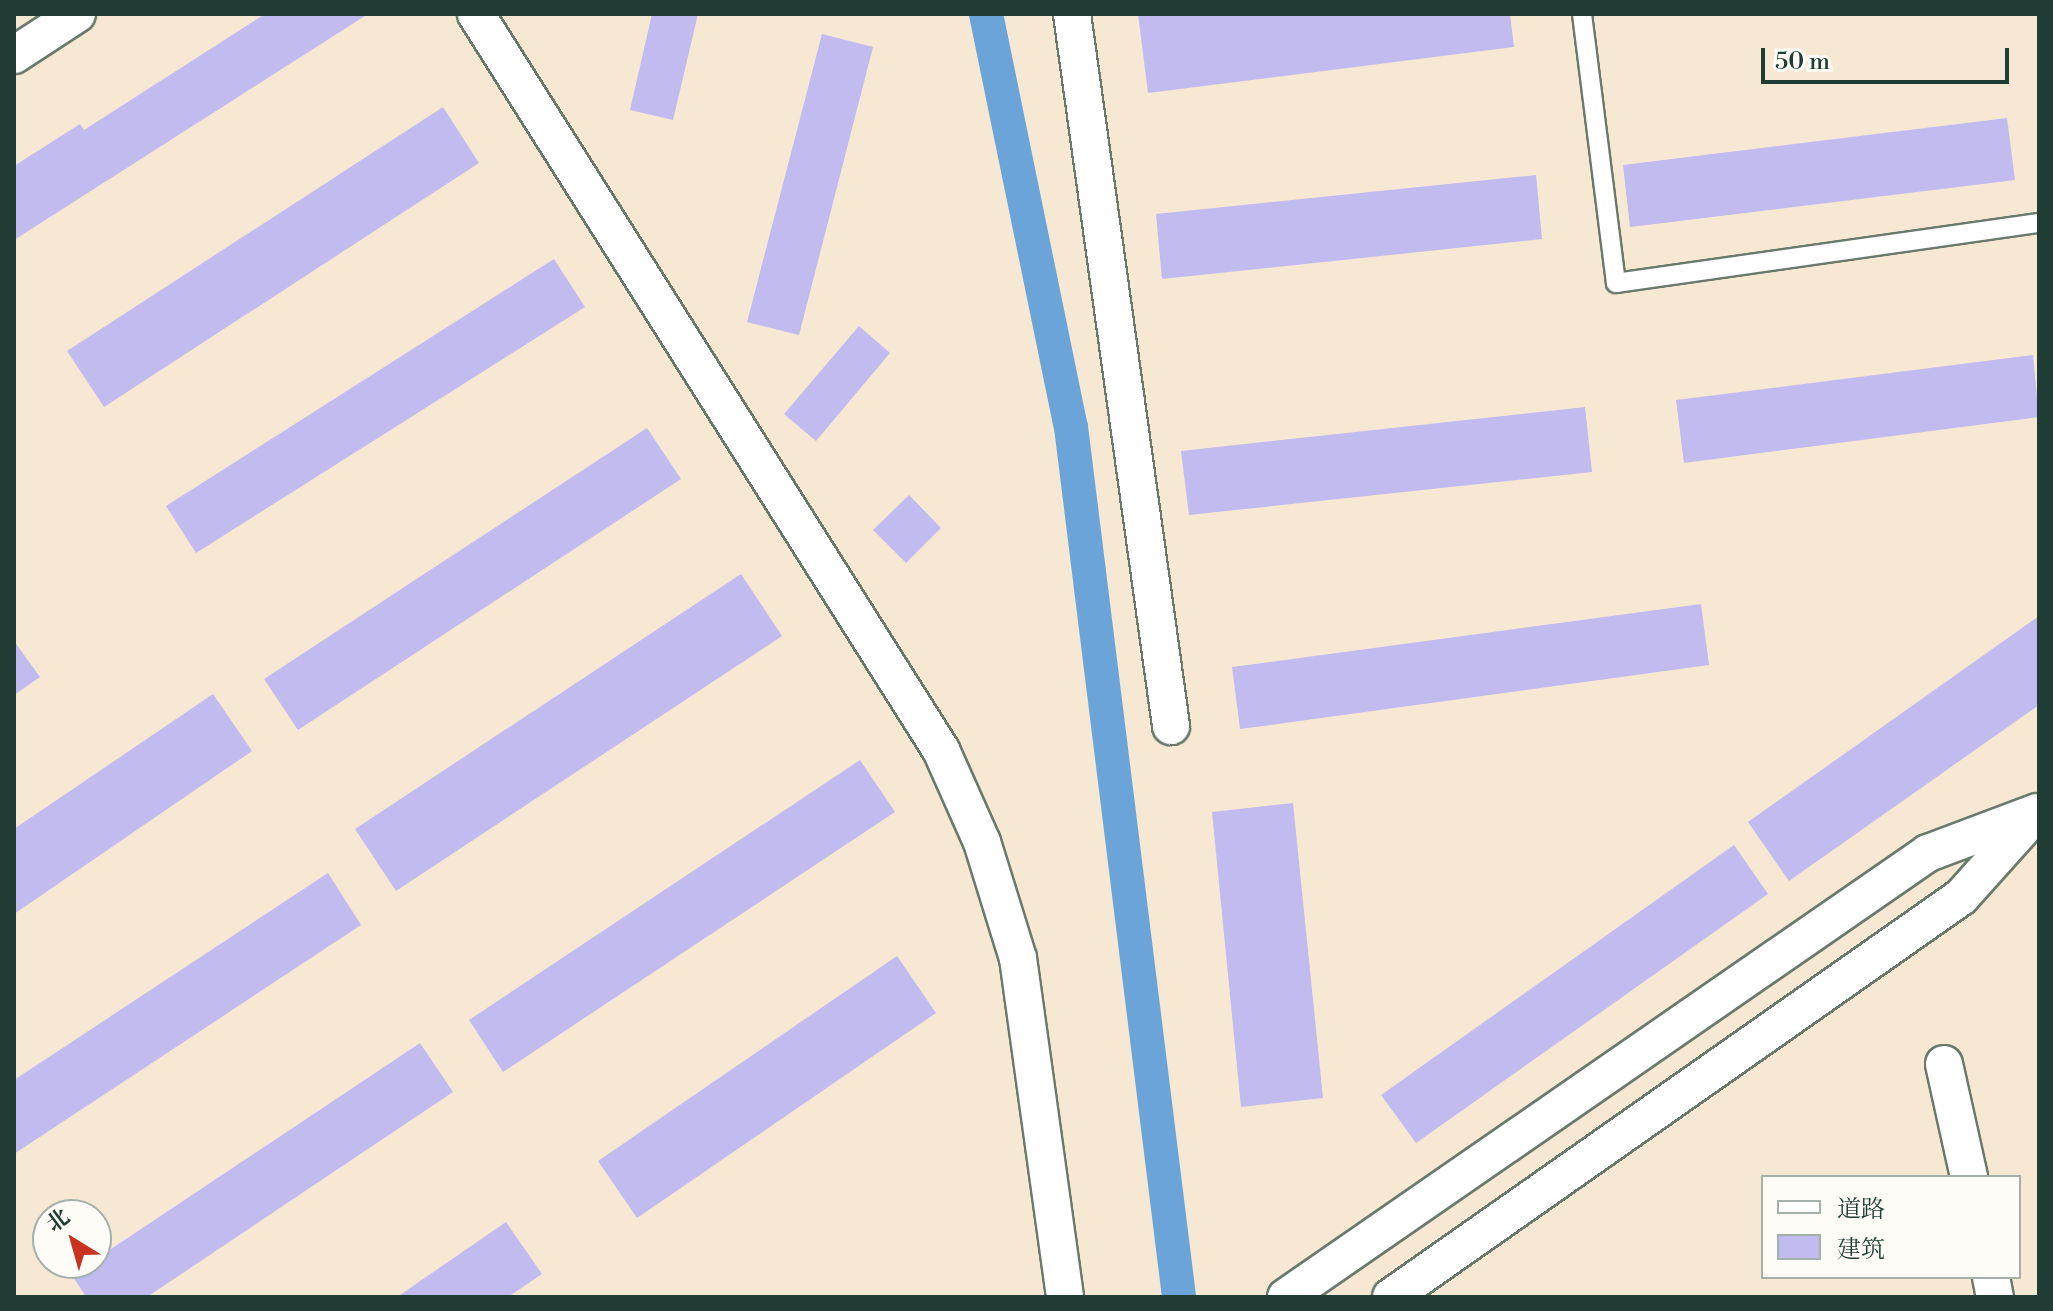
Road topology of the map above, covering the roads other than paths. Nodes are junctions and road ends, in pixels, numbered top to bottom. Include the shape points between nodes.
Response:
1 (77, 14) edge
2 (476, 14) edge
3 (1072, 14) edge
4 (1582, 14) edge
5 (14, 55) edge
6 (2039, 223) edge
7 (1171, 726) dead end
8 (2038, 812) edge
9 (1944, 1064) dead end
10 (1969, 1175) edge
11 (1065, 1297) edge
12 (1286, 1297) edge
13 (1391, 1297) edge

1 - 5 street
2 - 11 street via 947,763 982,842 1018,958
3 - 7 street
4 - 6 lane via 1616,283
8 - 12 street via 1928,853
8 - 13 street via 1961,897
9 - 10 street

